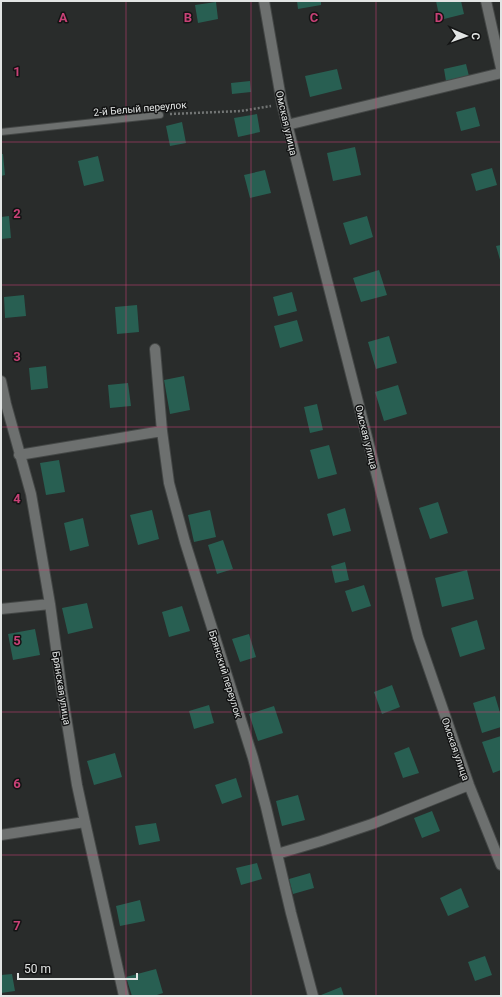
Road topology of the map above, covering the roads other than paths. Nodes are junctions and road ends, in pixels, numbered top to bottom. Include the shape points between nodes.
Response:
1 (264, 1) edge
2 (486, 1) edge
3 (501, 68) edge
4 (501, 73) edge
5 (160, 115) road end
6 (287, 125) junction
7 (1, 132) edge
8 (155, 349) dead end
9 (1, 380) edge
10 (3, 405) edge
11 (162, 431) junction
12 (19, 455) junction
13 (50, 604) junction
14 (1, 609) edge
15 (469, 786) junction
16 (85, 822) junction
17 (1, 835) edge
18 (277, 854) junction
19 (500, 861) edge
20 (124, 996) edge
21 (312, 996) edge

1 - 6 street, Омская улица
2 - 3 street
4 - 6 street
5 - 7 lane, 2-й Белый переулок
6 - 15 street, Омская улица via 418,637
8 - 11 street, Брянский переулок
9 - 10 street, Брянская улица
10 - 12 street, Брянская улица
11 - 12 street
11 - 18 street, Брянский переулок via 169,483 185,542 253,758
12 - 13 street, Брянская улица via 31,494
13 - 14 street
13 - 16 street, Брянская улица via 77,785
15 - 18 street via 372,824
15 - 19 street, Омская улица
16 - 17 street
16 - 20 street, Брянская улица
18 - 21 street, Брянский переулок

